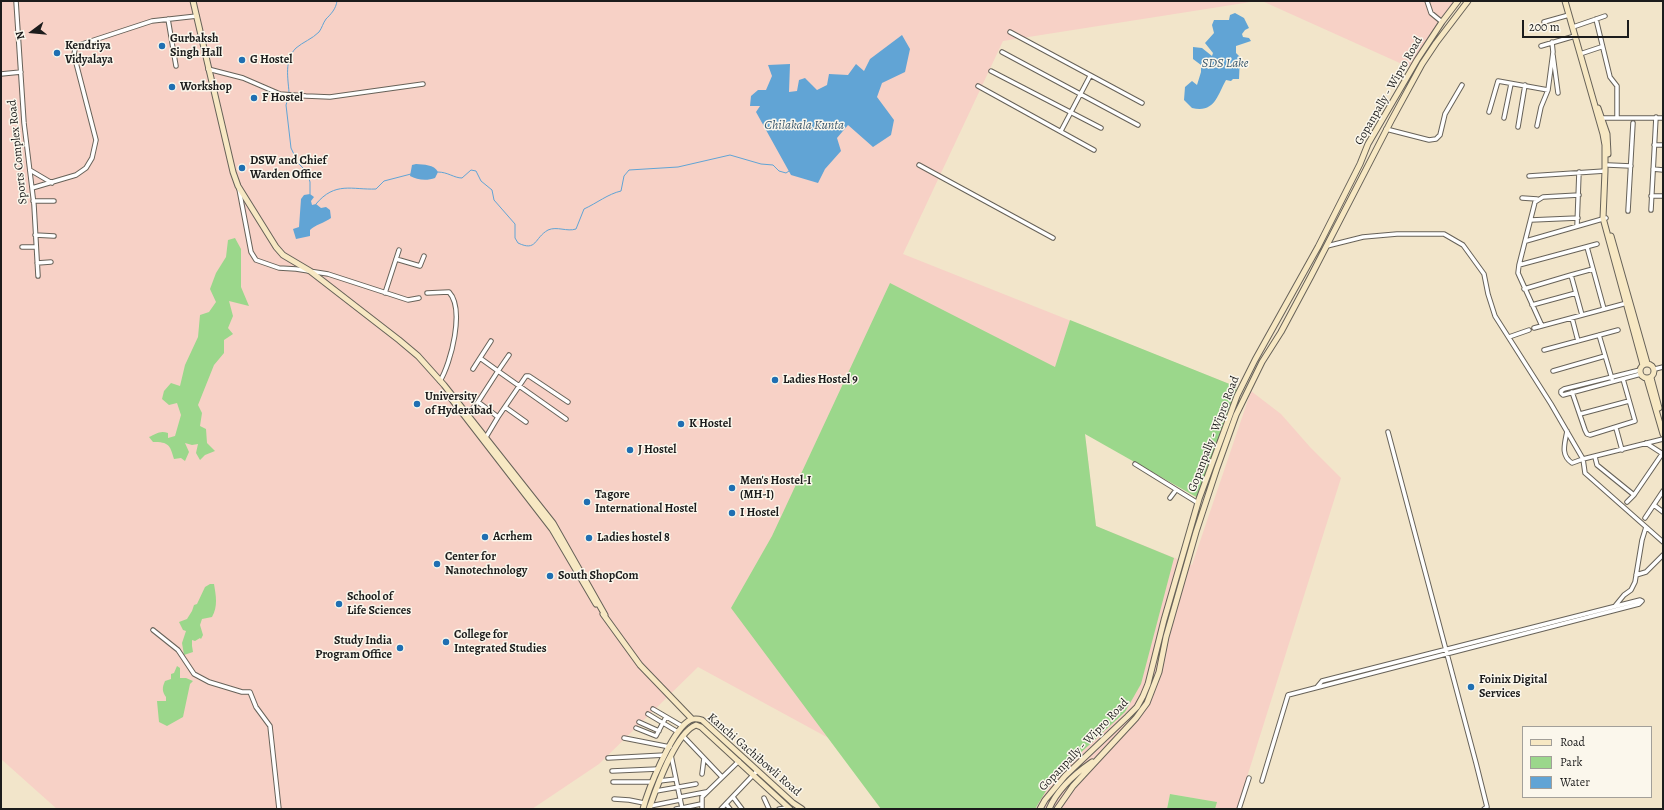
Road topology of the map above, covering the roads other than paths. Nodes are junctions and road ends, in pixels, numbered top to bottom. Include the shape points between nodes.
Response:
1 (16, 1) edge
2 (193, 1) edge
3 (1427, 1) edge
4 (1458, 1) edge
5 (1468, 1) edge
6 (1565, 1) edge
7 (1568, 1) edge
8 (1569, 14) junction
9 (197, 16) junction
10 (1605, 16) dead end
11 (1596, 19) junction
12 (168, 20) junction
13 (1442, 22) junction
14 (1544, 22) dead end
15 (1574, 26) junction
16 (1010, 32) dead end
17 (1575, 36) junction
18 (1552, 42) junction
19 (1541, 46) dead end
20 (1601, 47) junction
21 (1002, 52) dead end
22 (1553, 52) junction
23 (1581, 54) junction
24 (176, 66) dead end
25 (208, 69) junction
26 (991, 71) dead end
27 (21, 72) junction
28 (1, 74) edge
29 (1090, 76) junction
30 (423, 84) dead end
31 (1511, 84) junction
32 (1462, 85) dead end
33 (1526, 85) junction
34 (978, 86) dead end
35 (1548, 90) junction
36 (1558, 93) dead end
37 (1080, 94) junction
38 (1142, 103) dead end
39 (1071, 112) junction
40 (1489, 112) dead end
41 (1617, 117) junction
42 (1656, 117) junction
43 (1504, 118) dead end
44 (1602, 118) junction
45 (1663, 118) edge
46 (1383, 119) junction
47 (1391, 121) junction
48 (1633, 123) dead end
49 (1138, 125) dead end
50 (1537, 126) dead end
51 (1101, 128) dead end
52 (1518, 128) dead end
53 (1386, 129) junction
54 (1061, 132) junction
55 (1654, 144) junction
56 (1663, 145) edge
57 (1094, 150) dead end
58 (1608, 164) junction
59 (919, 165) dead end
60 (1631, 166) junction
61 (30, 170) junction
62 (1652, 170) junction
63 (1663, 170) edge
64 (1605, 171) junction
65 (1578, 172) junction
66 (1529, 176) dead end
67 (52, 183) junction
68 (238, 186) junction
69 (32, 188) junction
70 (1579, 194) junction
71 (1651, 196) junction
72 (1663, 196) edge
73 (1522, 198) dead end
74 (1537, 199) junction
75 (33, 201) junction
76 (54, 201) dead end
77 (1651, 210) dead end
78 (1628, 211) dead end
79 (1578, 218) junction
80 (1604, 218) junction
81 (1531, 220) junction
82 (1578, 226) junction
83 (35, 236) junction
84 (54, 236) dead end
85 (1053, 238) dead end
86 (1526, 241) junction
87 (1597, 244) dead end
88 (1327, 246) junction
89 (22, 247) dead end
90 (36, 247) junction
91 (1587, 247) junction
92 (399, 250) dead end
93 (424, 256) dead end
94 (396, 259) junction
95 (51, 262) dead end
96 (37, 263) junction
97 (1519, 265) junction
98 (1593, 269) junction
99 (310, 271) junction
100 (1571, 275) junction
101 (38, 276) dead end
102 (1524, 289) junction
103 (1576, 292) junction
104 (427, 293) dead end
105 (385, 294) junction
106 (419, 298) dead end
107 (1628, 303) junction
108 (1532, 306) junction
109 (1604, 309) junction
110 (1582, 315) junction
111 (1572, 318) junction
112 (1542, 326) junction
113 (1534, 328) dead end
114 (1529, 330) dead end
115 (1618, 330) dead end
116 (1599, 335) junction
117 (1509, 337) junction
118 (491, 341) dead end
119 (1578, 341) junction
120 (1544, 350) dead end
121 (510, 355) dead end
122 (1605, 356) junction
123 (480, 358) junction
124 (1663, 366) edge
125 (1642, 368) junction
126 (473, 369) dead end
127 (1655, 369) junction
128 (498, 371) junction
129 (1552, 371) dead end
130 (1649, 378) junction
131 (1612, 379) junction
132 (1623, 379) junction
133 (440, 381) junction
134 (519, 385) junction
135 (1572, 392) junction
136 (1629, 401) junction
137 (478, 402) junction
138 (568, 402) dead end
139 (1234, 405) junction
140 (505, 407) junction
141 (1240, 409) junction
142 (1580, 414) junction
143 (466, 416) junction
144 (498, 417) junction
145 (566, 419) dead end
146 (526, 422) dead end
147 (1663, 422) edge
148 (1616, 428) junction
149 (1567, 431) junction
150 (1388, 432) dead end
151 (1663, 434) edge
152 (486, 437) junction
153 (1663, 439) edge
154 (1646, 443) junction
155 (1622, 450) junction
156 (1663, 454) edge
157 (1595, 457) junction
158 (1583, 459) junction
159 (1135, 464) dead end
160 (1176, 490) junction
161 (1663, 491) edge
162 (1634, 495) junction
163 (1170, 498) dead end
164 (1627, 502) dead end
165 (1198, 503) junction
166 (1654, 506) junction
167 (1663, 512) edge
168 (1645, 518) dead end
169 (1646, 527) junction
170 (1663, 542) edge
171 (1663, 555) edge
172 (1636, 575) junction
173 (1614, 608) junction
174 (605, 615) junction
175 (153, 630) dead end
176 (1157, 646) junction
177 (1165, 648) junction
178 (1447, 652) junction
179 (653, 709) dead end
180 (648, 714) dead end
181 (666, 717) junction
182 (692, 719) junction
183 (639, 722) dead end
184 (662, 723) junction
185 (682, 726) junction
186 (636, 728) dead end
187 (659, 731) junction
188 (681, 734) junction
189 (624, 738) dead end
190 (670, 747) junction
191 (668, 755) junction
192 (608, 758) dead end
193 (704, 758) junction
194 (1096, 759) junction
195 (739, 761) junction
196 (658, 769) junction
197 (612, 771) dead end
198 (756, 773) junction
199 (702, 774) dead end
200 (722, 777) junction
201 (1249, 778) dead end
202 (676, 779) junction
203 (659, 781) junction
204 (1262, 781) dead end
205 (613, 782) dead end
206 (652, 782) junction
207 (696, 784) dead end
208 (678, 787) junction
209 (656, 791) junction
210 (707, 792) junction
211 (733, 797) junction
212 (680, 798) junction
213 (764, 798) dead end
214 (614, 799) dead end
215 (644, 803) junction
216 (664, 804) junction
217 (701, 804) junction
218 (726, 804) junction
219 (1050, 807) edge
220 (650, 808) edge
221 (682, 808) junction
222 (789, 808) edge
223 (279, 809) edge
224 (642, 809) edge
225 (665, 809) edge
226 (676, 809) edge
227 (702, 809) edge
228 (721, 809) edge
229 (730, 809) edge
230 (742, 809) edge
231 (769, 809) edge
232 (779, 809) edge
233 (802, 809) edge
234 (1040, 809) edge
235 (1057, 809) edge
236 (1239, 809) edge
237 (1484, 809) edge

1 - 27 street, Sports Complex Road
2 - 9 main road
3 - 13 street via 1431,13
4 - 13 main road, Gopanpally - Wipro Road
5 - 47 main road, Gopanpally - Wipro Road via 1436,43
6 - 8 main road
7 - 15 main road
8 - 14 street
8 - 15 main road
9 - 12 street
9 - 25 main road
10 - 11 street
11 - 15 street
11 - 20 street
12 - 24 street
12 - 67 street via 138,25 79,45 75,49 74,55 96,144 86,168 76,175
13 - 46 main road, Gopanpally - Wipro Road
15 - 17 main road
15 - 23 main road
16 - 29 street
17 - 18 street
17 - 23 main road
18 - 19 street
18 - 22 street
20 - 23 street
20 - 41 street via 1610,77 1617,86
21 - 37 street
22 - 35 street
22 - 36 street
23 - 44 main road
23 - 64 main road via 1603,134
25 - 30 street via 243,78 280,94 306,96 330,97
25 - 68 main road
26 - 39 street
27 - 28 street
27 - 61 street, Sports Complex Road
29 - 37 street
29 - 38 street
31 - 33 street
31 - 40 street via 1498,81
31 - 43 street
32 - 53 street via 1450,103 1440,135 1436,139 1429,140
33 - 35 street
33 - 52 street
34 - 54 street
35 - 50 street
37 - 39 street
37 - 49 street
39 - 51 street
39 - 54 street
41 - 42 street
41 - 44 street
42 - 45 street
42 - 55 street
44 - 58 main road via 1609,145
46 - 47 main road
46 - 139 main road, Gopanpally - Wipro Road via 1368,144 1318,247 1236,396
47 - 53 main road, Gopanpally - Wipro Road
48 - 60 street
53 - 88 main road, Gopanpally - Wipro Road
54 - 57 street
55 - 56 street
55 - 62 street
58 - 60 street
58 - 80 main road
59 - 85 street
60 - 78 street
61 - 67 street
61 - 69 street, Sports Complex Road
62 - 63 street
62 - 71 street
64 - 65 street
64 - 80 main road
65 - 66 street
65 - 70 street
67 - 69 street
68 - 99 main road via 276,247 295,263
68 - 99 street via 251,252 256,260 279,268
69 - 75 street, Sports Complex Road
70 - 74 street
70 - 79 street
71 - 72 street
71 - 77 street
73 - 74 street
74 - 81 street
75 - 76 street
75 - 83 street, Sports Complex Road
79 - 81 street
79 - 82 street
80 - 82 street
80 - 107 main road
81 - 86 street
82 - 86 street
83 - 84 street
83 - 90 street, Sports Complex Road
86 - 97 street
87 - 91 street
88 - 117 street via 1363,237 1444,234 1463,245 1482,269 1495,316
88 - 141 main road, Gopanpally - Wipro Road via 1262,362
89 - 90 street
90 - 96 street, Sports Complex Road
91 - 97 street
91 - 98 street
92 - 94 street
93 - 94 street via 420,266
94 - 105 street
95 - 96 street
96 - 101 street, Sports Complex Road
97 - 102 street via 1518,273
98 - 100 street
98 - 109 street
99 - 105 street via 328,274
99 - 133 main road via 418,356
100 - 102 street
100 - 103 street
102 - 108 street
103 - 108 street
103 - 110 street
104 - 133 street via 449,292 454,298 456,320 452,350
105 - 106 street via 408,300
107 - 109 street
107 - 125 main road
108 - 112 street
109 - 110 street
110 - 111 street
111 - 112 street
111 - 119 street
112 - 113 street
114 - 117 street
115 - 116 street
116 - 119 street
116 - 122 street
117 - 149 street
118 - 123 street
119 - 120 street
121 - 128 street
122 - 129 street
122 - 131 street
123 - 126 street
123 - 128 street
124 - 127 street
125 - 127 main road via 1651,365
125 - 130 main road
125 - 131 street
125 - 132 street
127 - 130 main road via 1654,375
128 - 134 street
128 - 137 street
130 - 147 main road
130 - 151 main road
131 - 132 street
131 - 135 street
131 - 135 street via 1561,392 1562,395
132 - 136 street
133 - 143 main road
134 - 138 street via 524,377 529,376
134 - 140 street
134 - 145 street
135 - 142 street
136 - 142 street
136 - 148 street via 1635,421
137 - 143 street
137 - 144 street
139 - 141 main road
139 - 165 main road, Gopanpally - Wipro Road
140 - 144 street
140 - 146 street
141 - 177 main road, Gopanpally - Wipro Road via 1203,510
142 - 148 street via 1585,430 1589,434
143 - 152 main road
143 - 174 main road via 552,529 596,605
144 - 152 street
148 - 155 street
149 - 158 street
149 - 158 street via 1565,458 1572,463
150 - 178 street
152 - 174 main road via 553,523
153 - 154 street
154 - 155 street
154 - 156 street
155 - 157 street
156 - 162 street
157 - 158 street
157 - 162 street via 1597,465
158 - 169 street via 1585,473
159 - 160 street
160 - 163 street
160 - 165 street
161 - 166 street
162 - 164 street
165 - 176 main road, Gopanpally - Wipro Road
166 - 167 street
166 - 168 street
169 - 170 street
169 - 172 street
171 - 172 street via 1646,572
172 - 173 street via 1631,590
173 - 178 street
173 - 178 street via 1642,601 1639,604
174 - 182 main road via 640,665
175 - 223 street via 178,650 194,674 209,682 250,692 270,726
176 - 177 main road
176 - 234 main road, Gopanpally - Wipro Road via 1148,684 1137,707 1066,776
177 - 194 main road, Gopanpally - Wipro Road via 1144,709
178 - 204 street via 1288,695
178 - 237 street via 1482,790 1486,807
179 - 181 street
180 - 184 street
181 - 184 street
181 - 185 street
182 - 185 main road
182 - 198 main road, Kanchi Gachibowli Road via 702,720
183 - 187 street
184 - 187 street
184 - 188 street
185 - 188 main road
186 - 187 street via 656,736
188 - 190 main road
188 - 191 main road
188 - 193 street
188 - 195 main road, Kanchi Gachibowli Road via 696,725 701,727
189 - 190 street
190 - 191 main road
191 - 192 street
191 - 196 main road
191 - 202 street
191 - 203 main road
193 - 199 street
193 - 200 street
194 - 219 main road, Gopanpally - Wipro Road via 1079,771
194 - 235 main road, Gopanpally - Wipro Road via 1072,786
195 - 198 main road, Kanchi Gachibowli Road
195 - 200 street
196 - 197 street
196 - 206 main road
198 - 211 street
198 - 222 main road, Kanchi Gachibowli Road
198 - 233 main road, Kanchi Gachibowli Road
200 - 210 street
201 - 236 street
202 - 203 street
202 - 208 street
203 - 209 main road
205 - 206 street
206 - 215 main road
207 - 208 street
208 - 209 street
208 - 212 street
209 - 220 main road
210 - 212 street
210 - 217 street via 702,797
211 - 218 street
211 - 230 street
212 - 216 street
212 - 221 street
213 - 231 street
214 - 215 street
215 - 224 main road
216 - 220 street
216 - 225 street
217 - 221 street
217 - 227 street
218 - 228 street
218 - 229 street
221 - 226 street
222 - 232 street

